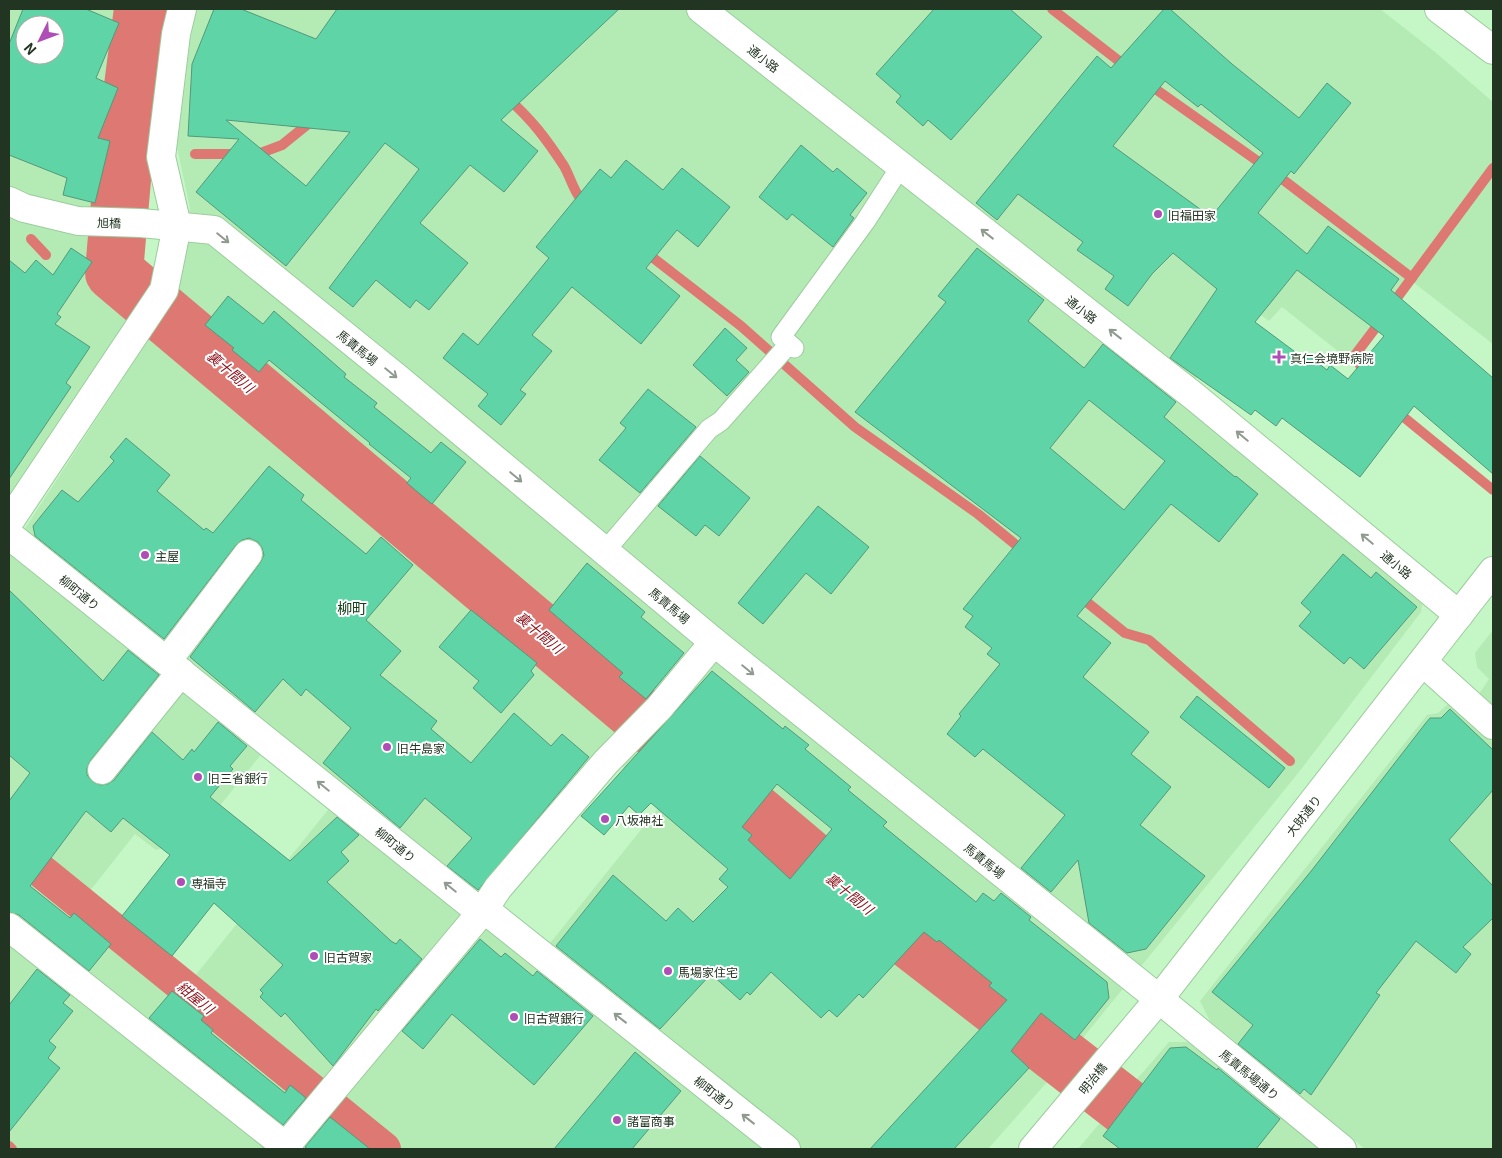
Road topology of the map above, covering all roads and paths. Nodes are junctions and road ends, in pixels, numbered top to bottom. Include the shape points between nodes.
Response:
1 (182, 9) edge
2 (701, 9) edge
3 (1439, 9) edge
4 (1493, 50) edge
5 (901, 166) junction
6 (9, 201) edge
7 (178, 226) junction
8 (9, 522) edge
9 (9, 535) edge
10 (605, 551) junction
11 (248, 554) dead end
12 (1493, 571) edge
13 (1459, 615) junction
14 (714, 642) junction
15 (1423, 662) junction
16 (174, 667) junction
17 (1493, 725) edge
18 (102, 770) dead end
19 (484, 909) junction
20 (9, 927) edge
21 (1159, 999) junction
22 (1109, 1057) joint
23 (287, 1148) edge
24 (786, 1149) edge
25 (1034, 1149) edge
26 (1342, 1149) edge

1 - 7 main road via 160,157
2 - 5 main road, 通小路
3 - 4 main road
5 - 10 lane via 781,337 793,347 768,367 721,421 709,429
13 -> 5 main road, 通小路 via 1195,397
6 - 7 main road, 旭橋 via 24,208 78,221
7 - 8 main road via 164,290
7 -> 10 main road, 馬責馬場 via 214,230
9 - 16 main road, 柳町通り
10 - 14 main road, 馬責馬場
11 - 16 main road
12 - 13 main road, 大財通り
13 - 15 main road, 大財通り
14 - 19 main road via 498,888
14 -> 21 main road, 馬責馬場
15 - 17 main road
15 - 21 main road, 大財通り
16 - 18 main road
19 -> 16 main road, 柳町通り via 474,907
19 - 23 main road
24 -> 19 main road, 柳町通り
20 - 23 main road
21 - 22 main road, 大財通り
21 - 26 main road, 馬責馬場通り
22 - 25 main road, 明治橋

